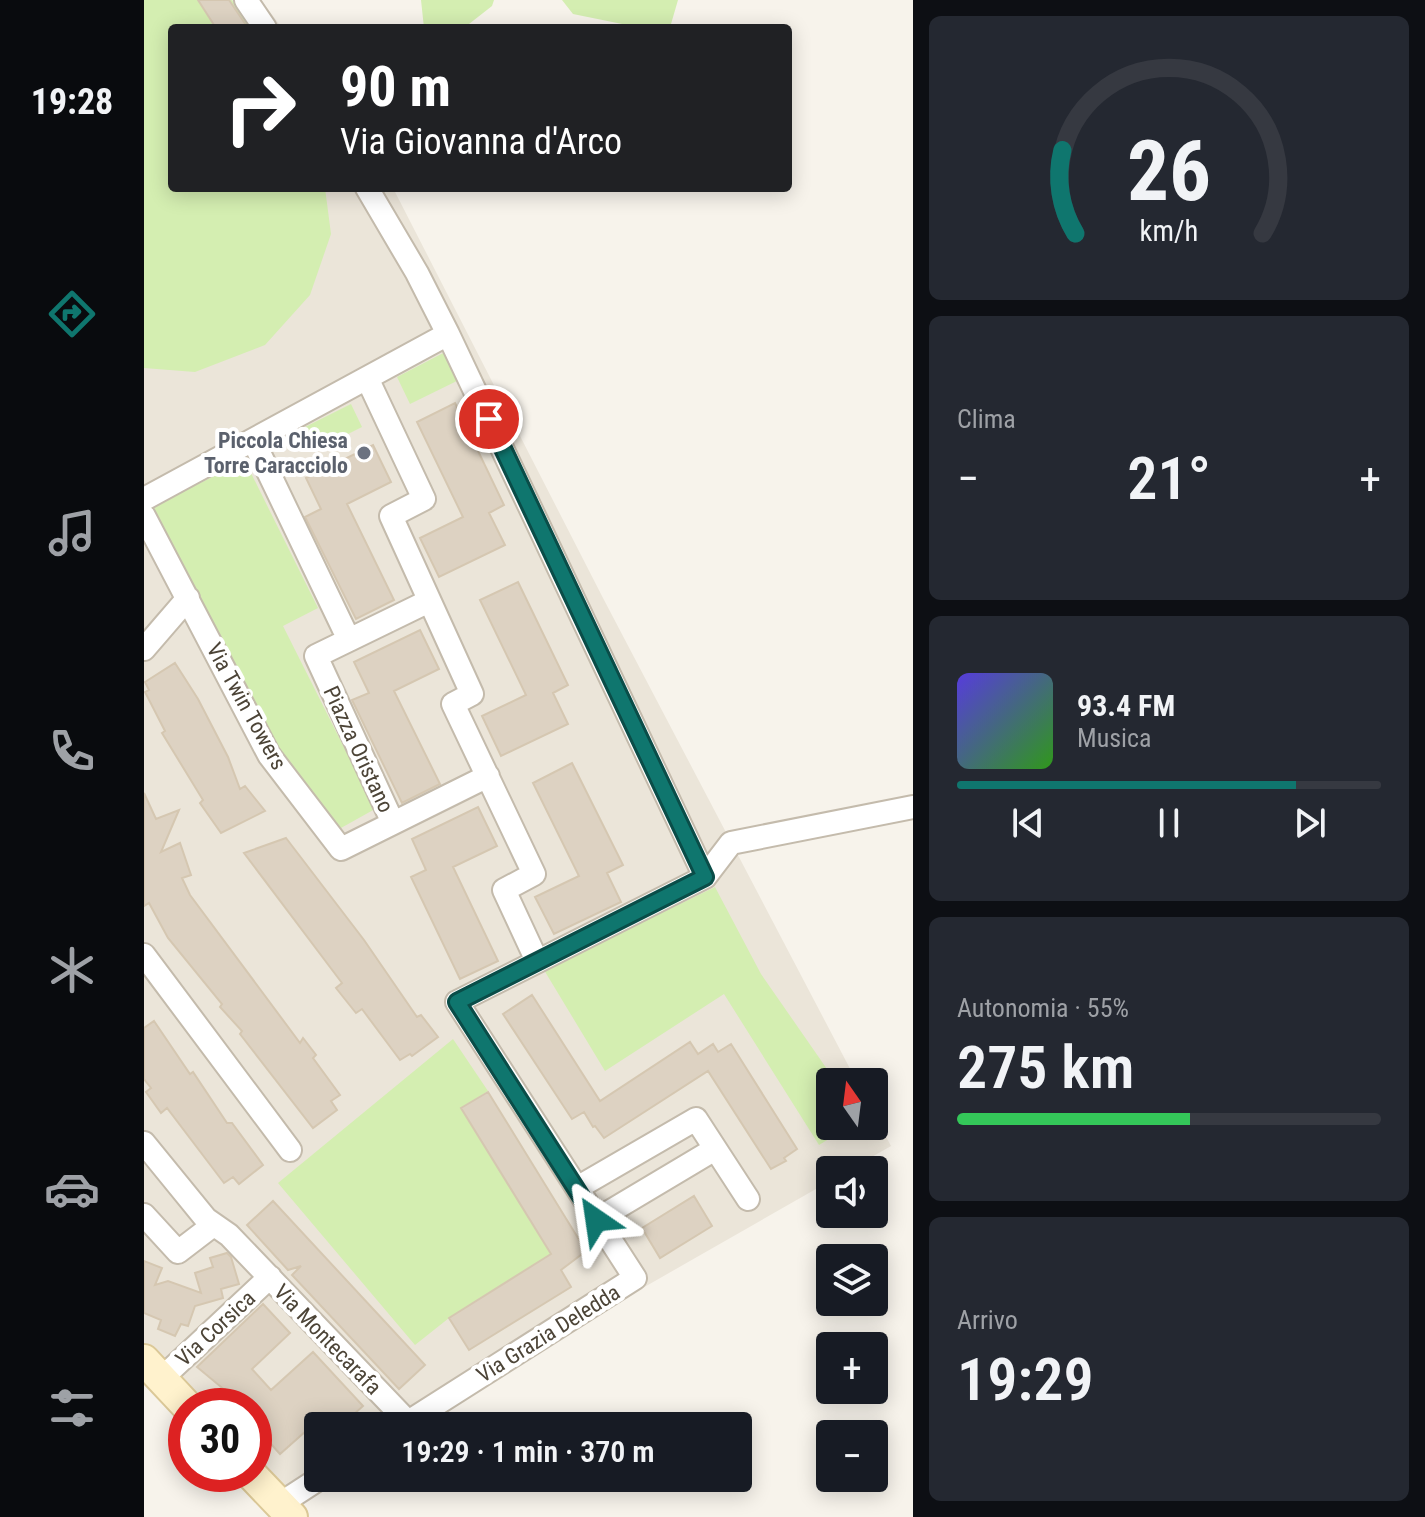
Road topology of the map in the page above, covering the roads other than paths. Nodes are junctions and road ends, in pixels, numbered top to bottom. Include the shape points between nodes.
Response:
1 (246, 0) edge
2 (262, 24) edge
3 (369, 192) edge
4 (448, 334) junction
5 (367, 378) junction
6 (253, 440) junction
7 (144, 499) edge
8 (144, 516) edge
9 (188, 598) junction
10 (429, 601) junction
11 (349, 640) junction
12 (144, 649) edge
13 (488, 776) junction
14 (913, 807) edge
15 (393, 823) junction
16 (705, 877) junction
17 (144, 955) edge
18 (537, 961) junction
19 (144, 1143) edge
20 (715, 1149) junction
21 (290, 1150) dead end
22 (577, 1188) junction
23 (748, 1199) dead end
24 (144, 1215) edge
25 (596, 1220) junction
26 (212, 1226) junction
27 (270, 1277) junction
28 (153, 1369) edge
29 (170, 1388) edge
30 (394, 1412) edge
31 (424, 1412) edge
32 (268, 1492) edge
33 (305, 1492) edge
34 (286, 1510) edge

1 - 2 street
3 - 4 street
4 - 5 street
4 - 16 street
5 - 6 street
5 - 10 street via 424,499 391,516
6 - 7 street
6 - 11 street
8 - 9 street, Via Twin Towers
9 - 12 street
9 - 15 street, Via Twin Towers via 269,755 341,849
10 - 11 street, Piazza Oristano
10 - 13 street via 472,694 453,704
11 - 15 street, Piazza Oristano via 316,656
13 - 15 street, Piazza Oristano
13 - 18 street via 534,874 504,890
14 - 16 street via 731,843
16 - 18 street
17 - 21 street
18 - 22 street, Via Grazia Deledda via 457,1002
19 - 26 street, Via Montecarafa
20 - 22 street via 696,1119
20 - 23 street
20 - 25 street
22 - 25 street, Via Grazia Deledda
24 - 26 street via 178,1252
25 - 31 street, Via Grazia Deledda via 635,1278
26 - 27 street, Via Montecarafa via 229,1235
27 - 28 street, Via Corsica
27 - 30 street, Via Montecarafa
28 - 29 street, Via Corsica
32 - 34 street
33 - 34 street

